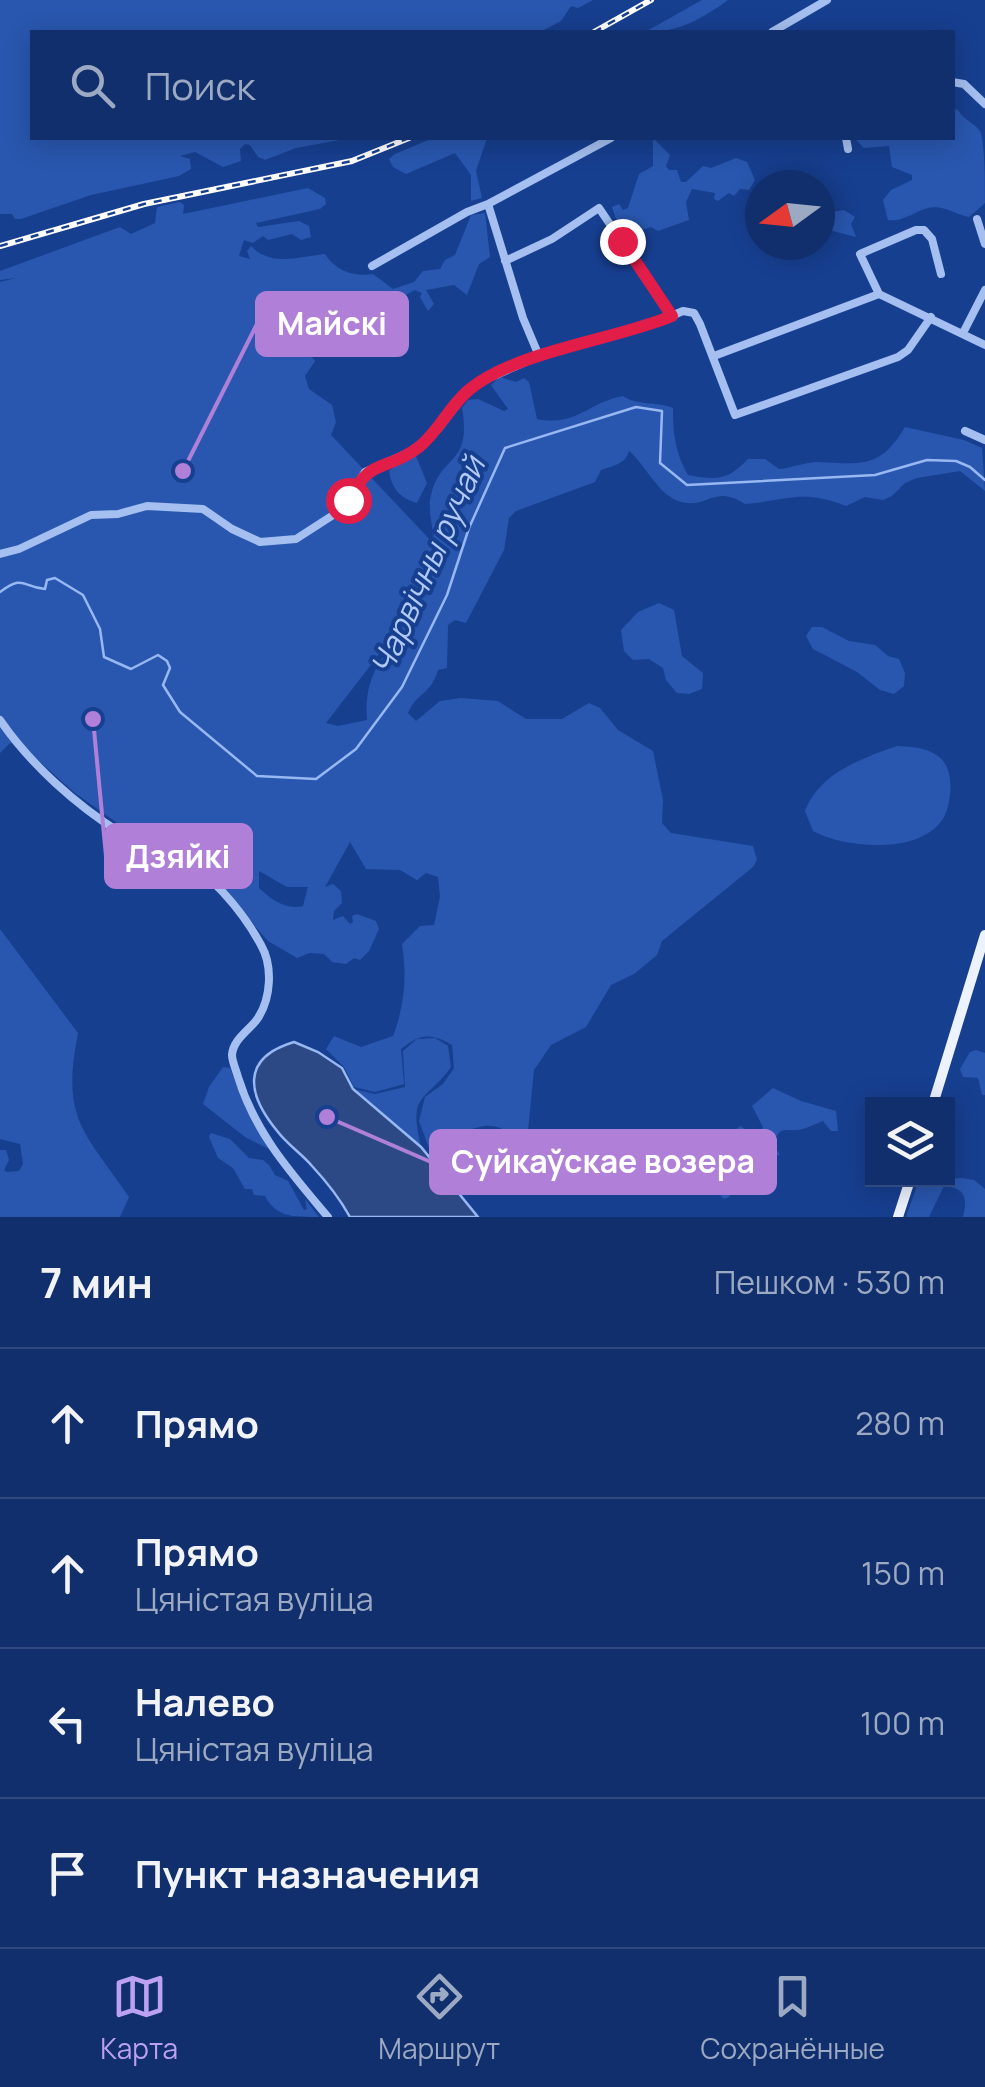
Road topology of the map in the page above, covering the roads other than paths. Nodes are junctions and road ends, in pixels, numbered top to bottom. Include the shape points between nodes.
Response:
1 (828, 0) edge
2 (776, 30) edge
3 (955, 82) edge
4 (985, 104) edge
5 (607, 140) edge
6 (846, 140) edge
7 (848, 148) dead end
8 (488, 204) junction
9 (977, 219) dead end
10 (985, 244) edge
11 (505, 260) junction
12 (372, 266) dead end
13 (942, 274) dead end
14 (985, 290) edge
15 (879, 294) junction
16 (672, 316) junction
17 (931, 317) junction
18 (962, 333) junction
19 (985, 345) edge
20 (539, 356) junction
21 (714, 356) junction
22 (964, 431) dead end
23 (985, 440) edge
24 (0, 554) edge
25 (0, 720) edge
26 (985, 935) edge
27 (973, 975) junction
28 (985, 980) edge
29 (935, 1097) edge
30 (908, 1187) edge
31 (328, 1217) edge
32 (898, 1217) edge

1 - 2 street
3 - 4 street
5 - 8 street
6 - 7 street
8 - 11 street
8 - 12 street
9 - 10 street
11 - 16 street via 599,208
11 - 20 street
13 - 15 street via 932,239 916,230 860,254
14 - 18 street
15 - 17 street
15 - 21 street
16 - 20 street
16 - 21 street via 694,313
17 - 18 street
17 - 21 street via 898,356 735,414
18 - 19 street
20 - 24 street via 468,390 416,448 365,472 332,518 296,539 260,542 203,509 147,506 91,516
22 - 23 street
25 - 31 street via 16,744 96,815 135,841 192,863 264,948 268,990 257,1020 236,1043 234,1066 275,1155
26 - 27 main road
27 - 28 street
27 - 29 main road
30 - 32 main road

